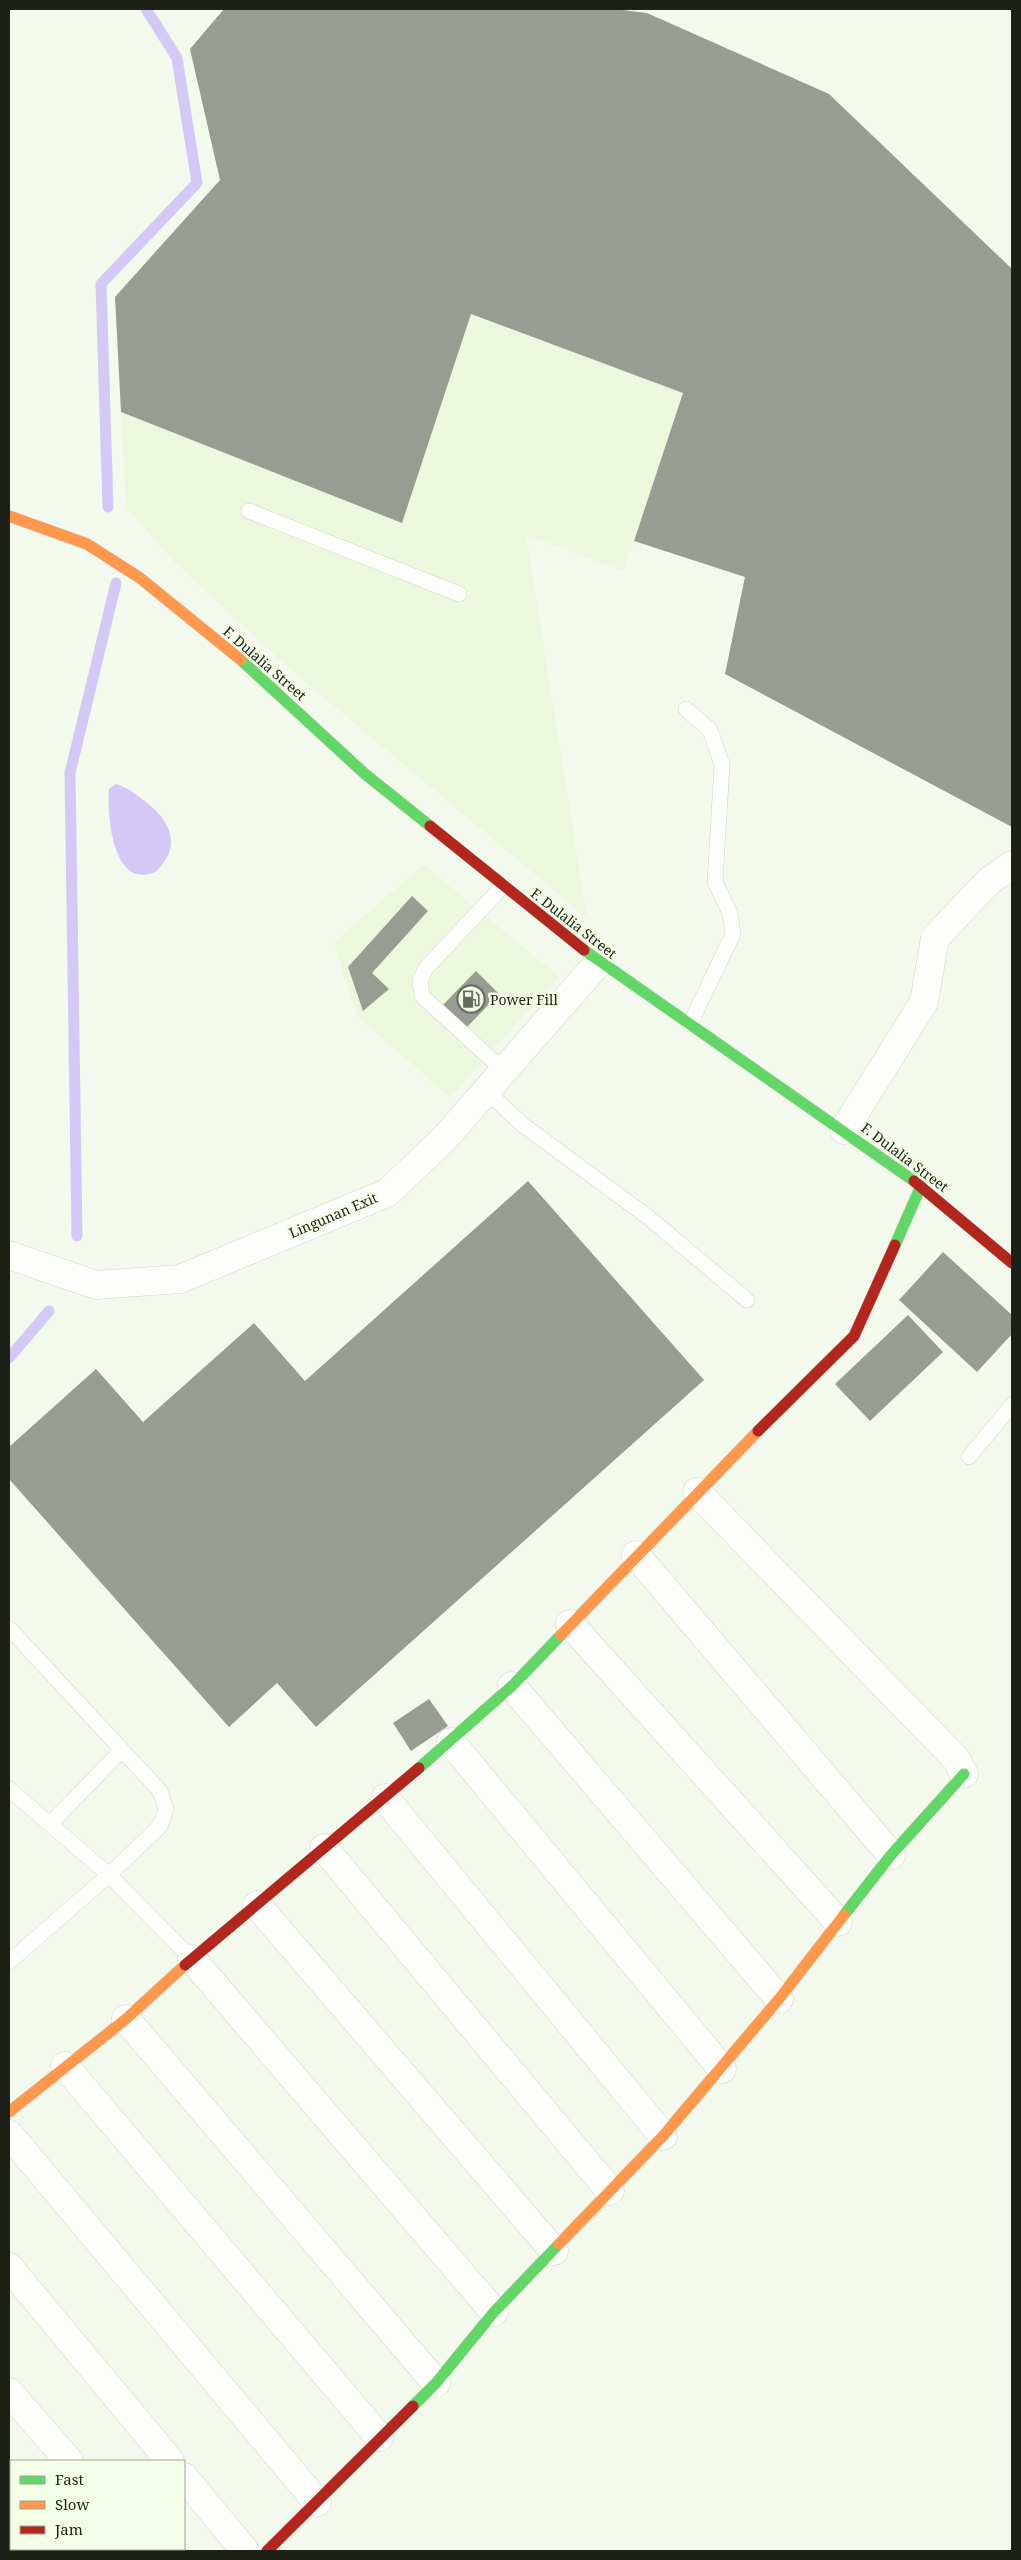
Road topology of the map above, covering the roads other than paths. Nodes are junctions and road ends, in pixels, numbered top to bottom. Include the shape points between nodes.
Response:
1 (249, 511) dead end
2 (9, 516) edge
3 (458, 594) dead end
4 (686, 709) dead end
5 (1012, 865) edge
6 (503, 886) junction
7 (599, 962) junction
8 (690, 1024) junction
9 (503, 1070) junction
10 (485, 1090) junction
11 (844, 1130) junction
12 (921, 1186) junction
13 (9, 1255) edge
14 (1012, 1263) edge
15 (747, 1300) dead end
16 (1012, 1405) edge
17 (969, 1457) dead end
18 (697, 1492) junction
19 (636, 1555) junction
20 (570, 1624) junction
21 (9, 1628) edge
22 (512, 1686) junction
23 (451, 1742) junction
24 (122, 1750) junction
25 (964, 1774) joint
26 (9, 1789) edge
27 (385, 1798) junction
28 (50, 1824) junction
29 (324, 1848) junction
30 (891, 1855) junction
31 (109, 1875) junction
32 (256, 1905) junction
33 (838, 1922) junction
34 (192, 1959) junction
35 (9, 1962) edge
36 (779, 1999) junction
37 (126, 2019) junction
38 (65, 2066) junction
39 (722, 2069) junction
40 (9, 2112) edge
41 (9, 2134) edge
42 (664, 2136) junction
43 (610, 2191) junction
44 (554, 2250) junction
45 (9, 2267) edge
46 (494, 2312) junction
47 (436, 2383) junction
48 (9, 2392) edge
49 (379, 2437) junction
50 (67, 2460) edge
51 (169, 2460) edge
52 (185, 2478) edge
53 (317, 2502) junction
54 (245, 2551) edge
55 (267, 2551) edge

1 - 3 lane
2 - 6 street, F. Dulalia Street via 87,544 140,578 262,678 365,774
4 - 8 lane via 710,730 722,765 715,882 730,913 733,934
5 - 11 street via 989,881 935,938 924,1002
6 - 7 street, F. Dulalia Street
6 - 9 lane via 426,968 420,981 422,996
7 - 8 street, F. Dulalia Street
7 - 9 street, Lingunan Exit
8 - 11 street, F. Dulalia Street
9 - 10 street, Lingunan Exit
10 - 13 street, Lingunan Exit via 444,1138 387,1193 180,1279 96,1286
10 - 15 lane via 523,1125 648,1217
11 - 12 street, F. Dulalia Street
12 - 14 street, F. Dulalia Street
12 - 18 street via 854,1336
16 - 17 lane
18 - 19 street
18 - 25 street via 956,1759
19 - 20 street
19 - 30 street
20 - 22 street
20 - 33 street
21 - 24 lane
22 - 23 street
22 - 36 street
23 - 27 street
23 - 39 street
24 - 28 lane
24 - 31 lane via 160,1791 166,1809 160,1826
25 - 30 street
26 - 28 lane
27 - 29 street
27 - 42 street
28 - 31 lane
29 - 32 street
29 - 43 street
30 - 33 street
31 - 34 lane
31 - 35 lane
32 - 34 street
32 - 44 street
33 - 36 street
34 - 37 street
34 - 46 street
36 - 39 street
37 - 38 street
37 - 47 street
38 - 40 street
38 - 49 street
39 - 42 street
41 - 53 street
42 - 43 street
43 - 44 street
44 - 46 street
45 - 51 street
46 - 47 street
47 - 49 street
48 - 50 street
49 - 53 street
52 - 54 street
53 - 55 street

